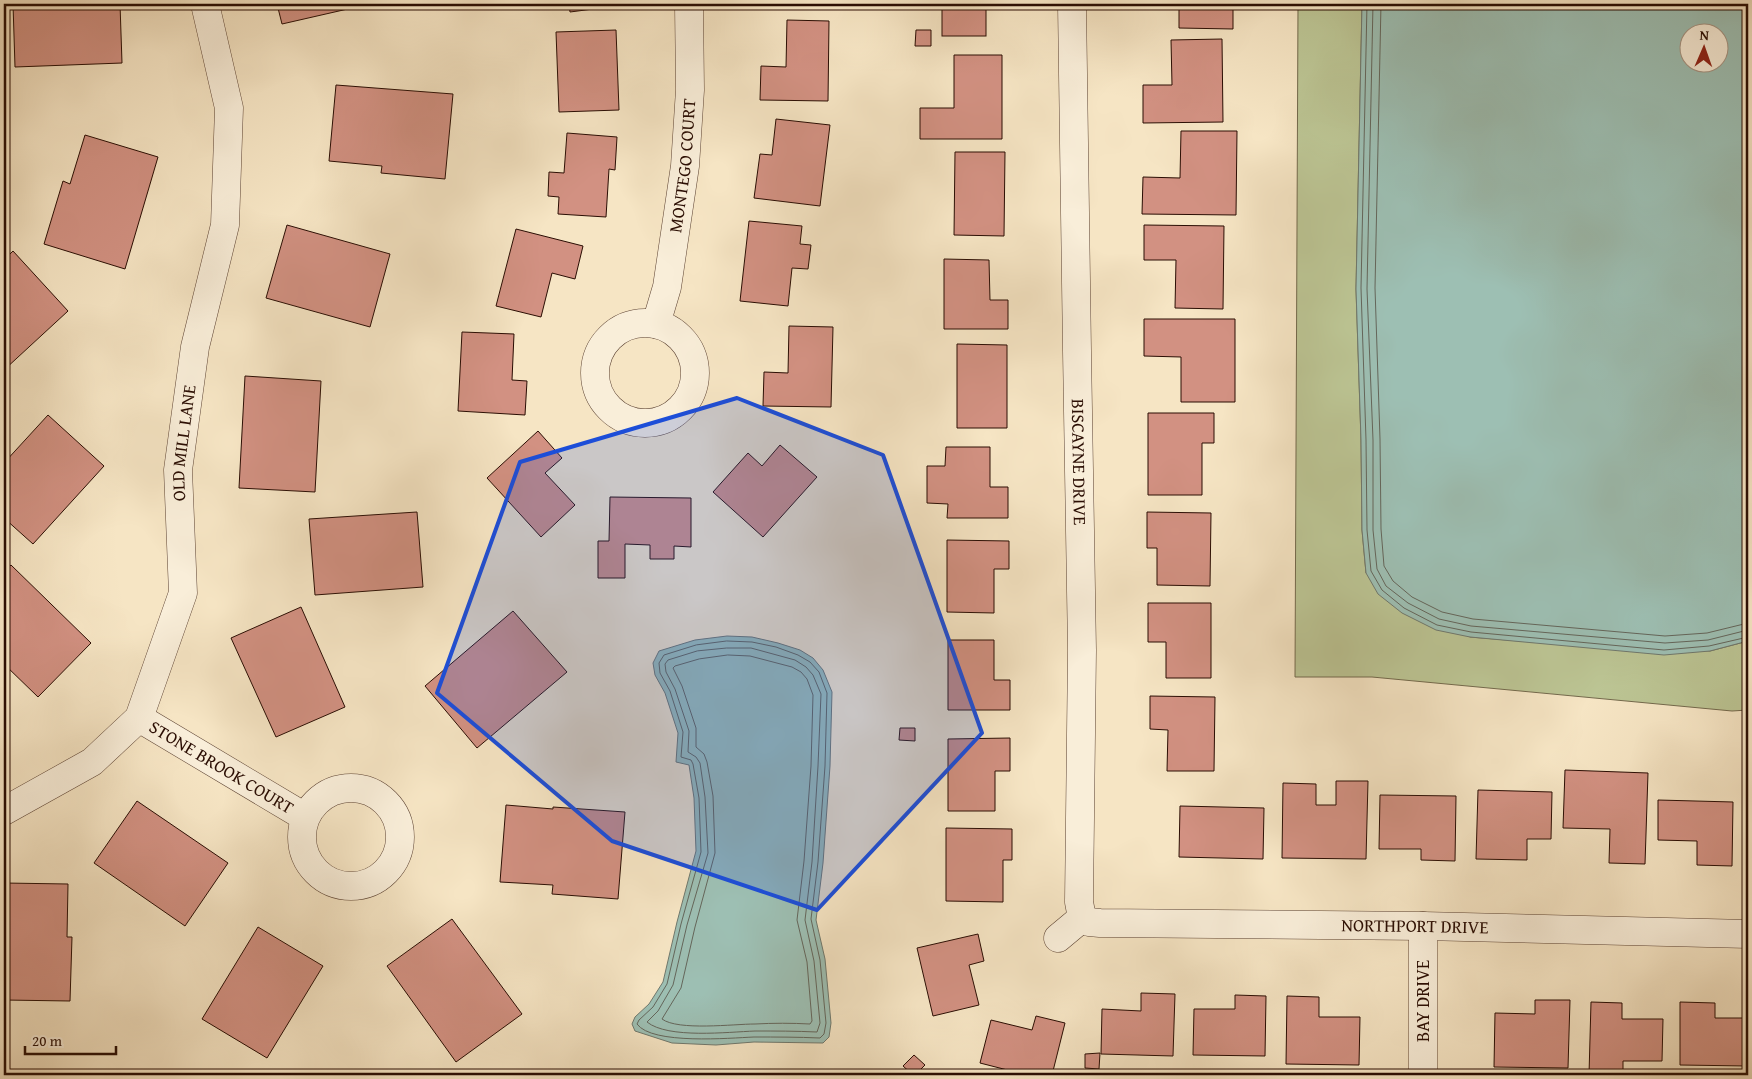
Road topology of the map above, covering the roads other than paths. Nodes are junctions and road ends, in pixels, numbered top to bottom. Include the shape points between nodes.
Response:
1 (205, 4) edge
2 (689, 4) edge
3 (1072, 4) edge
4 (656, 324) dead end
5 (139, 718) junction
6 (5, 808) edge
7 (305, 817) dead end
8 (1082, 918) junction
9 (1423, 926) junction
10 (1748, 934) edge
11 (1058, 938) dead end
12 (1423, 1075) edge

1 - 5 street, OLD MILL LANE via 229,108 225,225 195,347 178,470 183,593
2 - 4 street, MONTEGO COURT via 690,90 685,166 667,287
3 - 8 street, BISCAYNE DRIVE via 1082,650 1078,902
5 - 6 street, OLD MILL LANE via 92,762
5 - 7 street, STONE BROOK COURT
8 - 9 street, NORTHPORT DRIVE via 1100,923
8 - 11 street
9 - 10 street, NORTHPORT DRIVE
9 - 12 street, BAY DRIVE

